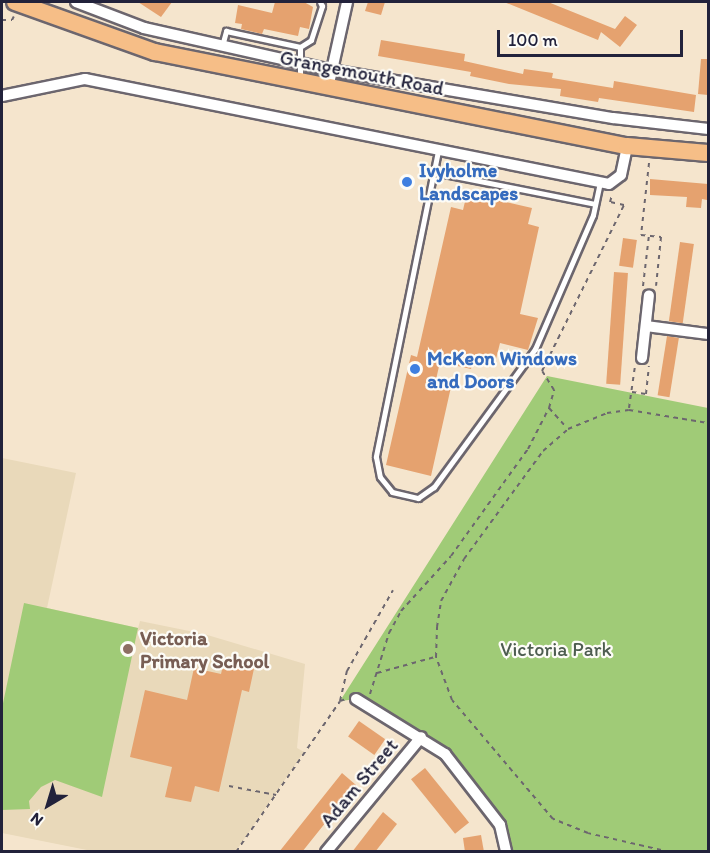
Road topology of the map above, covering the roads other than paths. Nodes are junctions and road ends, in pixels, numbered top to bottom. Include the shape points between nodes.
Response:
1 (15, 2) edge
2 (76, 2) edge
3 (320, 2) edge
4 (347, 2) edge
5 (222, 46) junction
6 (300, 47) junction
7 (301, 63) junction
8 (218, 65) junction
9 (331, 70) junction
10 (299, 82) junction
11 (328, 88) junction
12 (2, 96) edge
13 (708, 129) edge
14 (627, 146) junction
15 (438, 151) junction
16 (708, 153) edge
17 (434, 172) junction
18 (600, 182) junction
19 (595, 204) junction
20 (652, 294) road end
21 (646, 326) junction
22 (708, 334) edge
23 (646, 361) road end
24 (361, 702) road end
25 (420, 737) junction
26 (326, 852) edge
27 (506, 852) edge

1 - 8 main road, Grangemouth Road via 155,52
2 - 5 street, Grangemouth Road via 144,28
3 - 6 lane via 311,40
4 - 9 street
5 - 6 lane via 226,31
5 - 7 street, Grangemouth Road
5 - 8 street
6 - 7 lane
7 - 9 street, Grangemouth Road
7 - 10 lane
8 - 10 main road, Grangemouth Road
9 - 11 street
9 - 13 street, Grangemouth Road via 613,118
10 - 11 main road, Grangemouth Road
11 - 14 main road, Grangemouth Road
12 - 15 street via 85,79
14 - 16 main road, Grangemouth Road
14 - 18 street via 623,168 615,180
15 - 17 lane
15 - 18 street
17 - 19 lane
17 - 19 lane via 376,457 380,477 392,492 418,498 434,487 535,348
18 - 19 lane
20 - 21 street
21 - 22 street
21 - 23 street
24 - 25 street
25 - 26 street, Adam Street
25 - 27 street via 445,754 500,825

